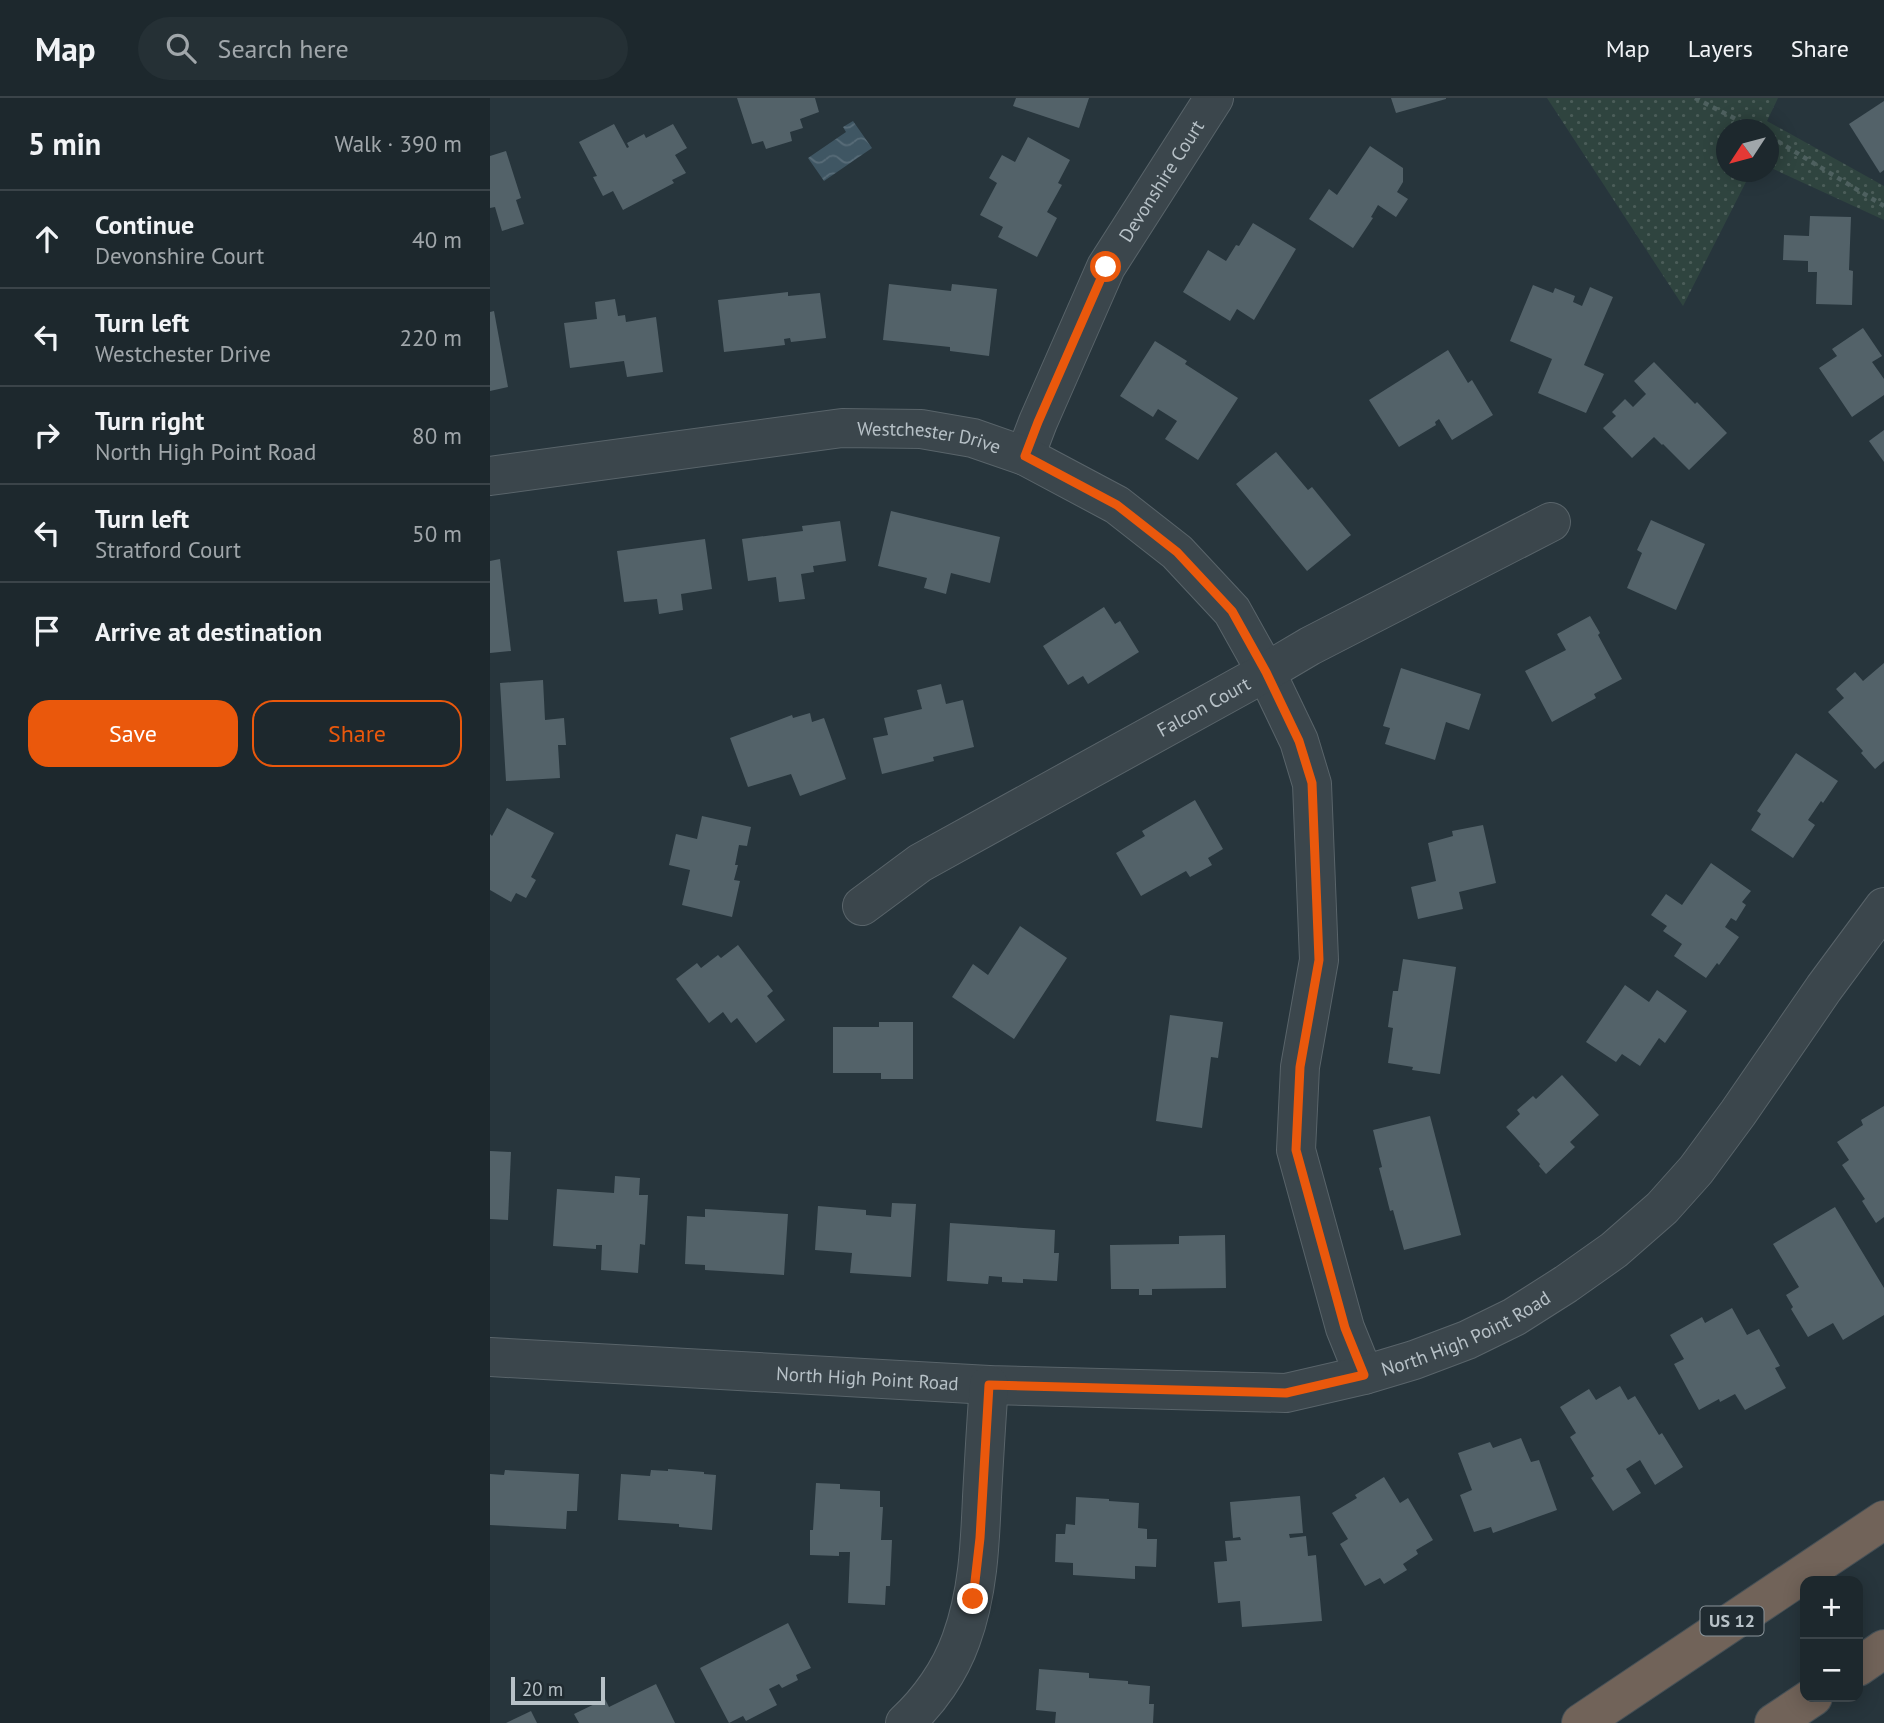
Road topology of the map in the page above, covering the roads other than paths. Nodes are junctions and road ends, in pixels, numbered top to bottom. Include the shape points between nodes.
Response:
1 (1214, 98) edge
2 (1025, 456) junction
3 (490, 476) edge
4 (1551, 522) dead end
5 (1266, 672) junction
6 (862, 906) dead end
7 (1884, 907) edge
8 (490, 1357) edge
9 (1364, 1375) junction
10 (989, 1385) junction
11 (1884, 1520) edge
12 (1884, 1649) edge
13 (1863, 1664) edge
14 (1806, 1702) edge
15 (905, 1723) edge
16 (1581, 1723) edge
17 (1774, 1723) edge

1 - 2 street, Devonshire Court via 1106,267
2 - 3 street, Westchester Drive via 974,438 920,429 842,428
2 - 5 street, Westchester Drive via 1117,505 1177,552 1232,611
4 - 5 street, Falcon Court
5 - 6 street, Falcon Court via 920,863
5 - 9 street, Westchester Drive via 1299,741 1312,783 1319,960 1300,1067 1296,1150 1345,1328
7 - 9 street, North High Point Road via 1696,1170 1662,1209 1614,1250 1514,1317 1467,1340
8 - 10 street, North High Point Road
9 - 10 street, North High Point Road via 1286,1393
10 - 15 street via 973,1599 961,1641 944,1675 921,1709
11 - 16 highway, US 12
12 - 13 highway
14 - 17 highway

